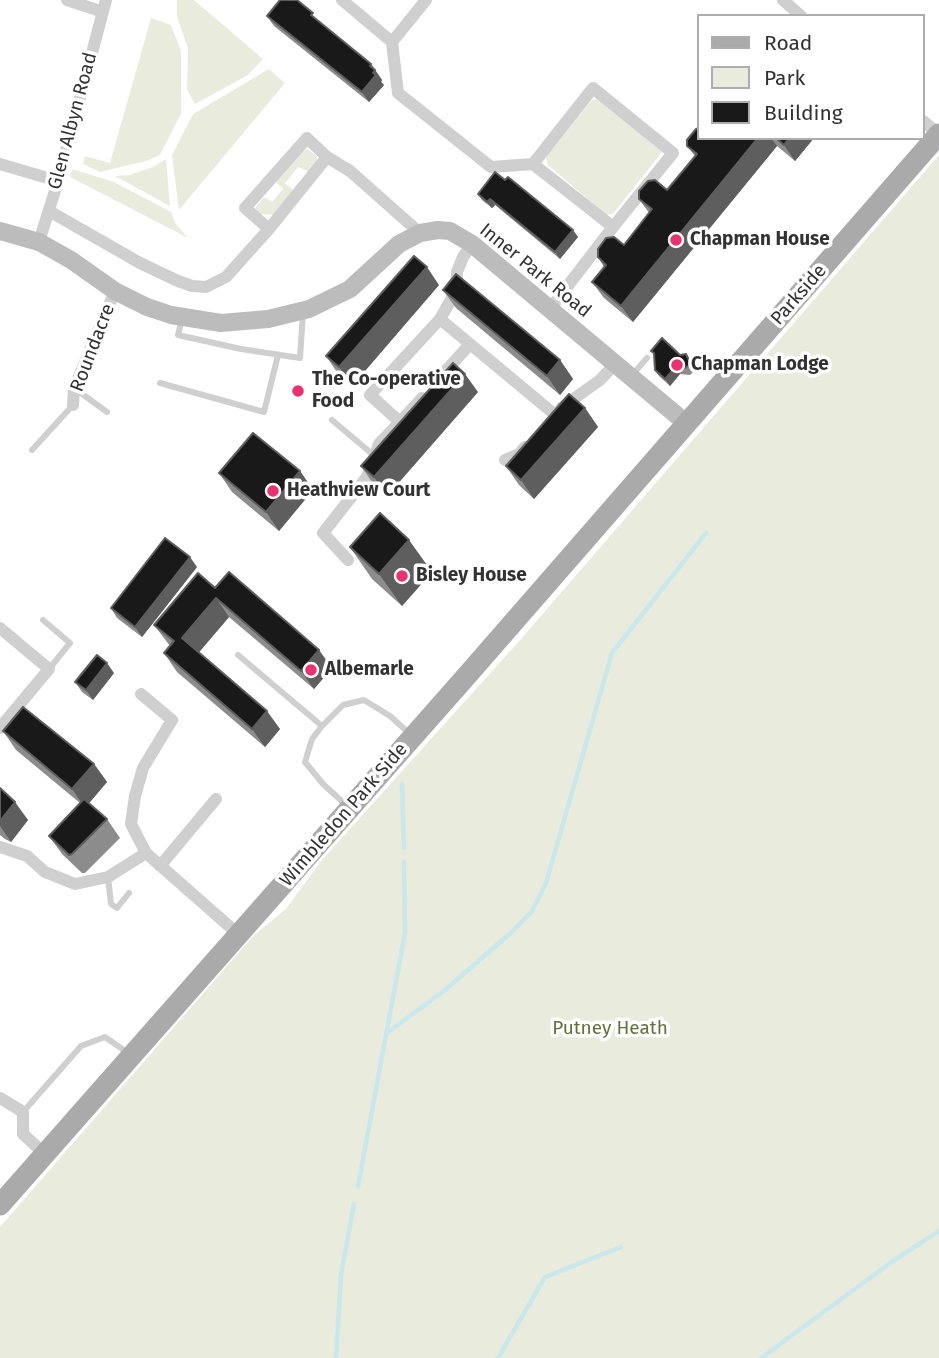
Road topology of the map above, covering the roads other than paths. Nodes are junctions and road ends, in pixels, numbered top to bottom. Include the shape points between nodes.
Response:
1 (67, 0) edge
2 (342, 0) edge
3 (426, 0) edge
4 (783, 0) edge
5 (104, 6) edge
6 (799, 14) edge
7 (392, 42) junction
8 (925, 123) edge
9 (939, 134) edge
10 (327, 158) junction
11 (0, 164) edge
12 (533, 164) junction
13 (58, 181) junction
14 (49, 211) junction
15 (612, 227) junction
16 (269, 229) junction
17 (0, 231) edge
18 (420, 233) junction
19 (39, 242) junction
20 (472, 244) junction
21 (115, 291) junction
22 (550, 309) junction
23 (303, 311) junction
24 (182, 317) junction
25 (440, 319) junction
26 (470, 344) junction
27 (278, 355) junction
28 (647, 358) dead end
29 (615, 364) junction
30 (631, 377) junction
31 (160, 383) dead end
32 (74, 388) junction
33 (73, 405) joint
34 (107, 412) dead end
35 (332, 420) dead end
36 (400, 422) junction
37 (686, 423) junction
38 (545, 424) junction
39 (32, 450) dead end
40 (376, 453) junction
41 (505, 460) dead end
42 (348, 560) dead end
43 (43, 620) dead end
44 (0, 628) edge
45 (238, 655) dead end
46 (49, 669) junction
47 (141, 694) dead end
48 (322, 726) junction
49 (0, 728) edge
50 (413, 737) junction
51 (216, 799) dead end
52 (350, 808) junction
53 (0, 847) edge
54 (146, 853) junction
55 (160, 866) junction
56 (108, 877) junction
57 (130, 893) dead end
58 (238, 934) junction
59 (132, 1056) junction
60 (0, 1098) edge
61 (23, 1112) junction
62 (46, 1155) junction
63 (0, 1205) edge

1 - 5 street
2 - 7 street
3 - 7 street
4 - 6 street
5 - 13 street, Glen Albyn Road
7 - 12 street via 398,93 491,167
8 - 9 street
9 - 37 main road, Parkside
10 - 16 street
10 - 16 street via 307,138 245,208
10 - 18 street via 351,171
11 - 13 street
12 - 15 street
12 - 15 street via 593,88 673,153
13 - 14 street, Glen Albyn Road
14 - 16 street via 139,263 192,286 206,287 226,278
14 - 19 street, Glen Albyn Road
15 - 22 street
17 - 19 street
18 - 20 street, Inner Park Road via 450,231
18 - 23 street via 399,244 349,289
19 - 21 street
20 - 22 street, Inner Park Road
20 - 25 street
21 - 24 street
21 - 32 street, Roundacre
22 - 29 street, Inner Park Road
23 - 24 street via 221,323
23 - 27 lane via 300,358
24 - 27 lane via 178,335
25 - 26 street
25 - 36 street via 370,395
26 - 36 street
26 - 38 street
27 - 31 lane via 264,412
28 - 30 lane
29 - 30 street, Inner Park Road
29 - 38 street
30 - 37 street, Inner Park Road
32 - 33 street, Roundacre
32 - 34 lane
33 - 39 lane
35 - 40 lane
36 - 40 street
37 - 50 main road, Wimbledon Park Side
38 - 41 street via 519,454
40 - 42 street via 368,477 323,533
43 - 46 lane via 70,643
44 - 46 street
45 - 48 lane
46 - 49 street
47 - 54 street via 172,720 144,768 135,796 131,824
48 - 50 lane via 343,705 364,699
48 - 52 lane via 305,762
50 - 52 main road, Wimbledon Park Side
51 - 55 street
52 - 58 main road, Wimbledon Park Side
53 - 56 street via 27,856 45,872 75,884
54 - 55 street
54 - 56 street
55 - 58 street
56 - 57 lane via 111,904 117,908
58 - 59 main road, Wimbledon Park Side
59 - 61 lane via 106,1037 81,1046
59 - 62 main road, Wimbledon Park Side
60 - 61 street
61 - 62 street via 23,1134
62 - 63 main road, Wimbledon Park Side

